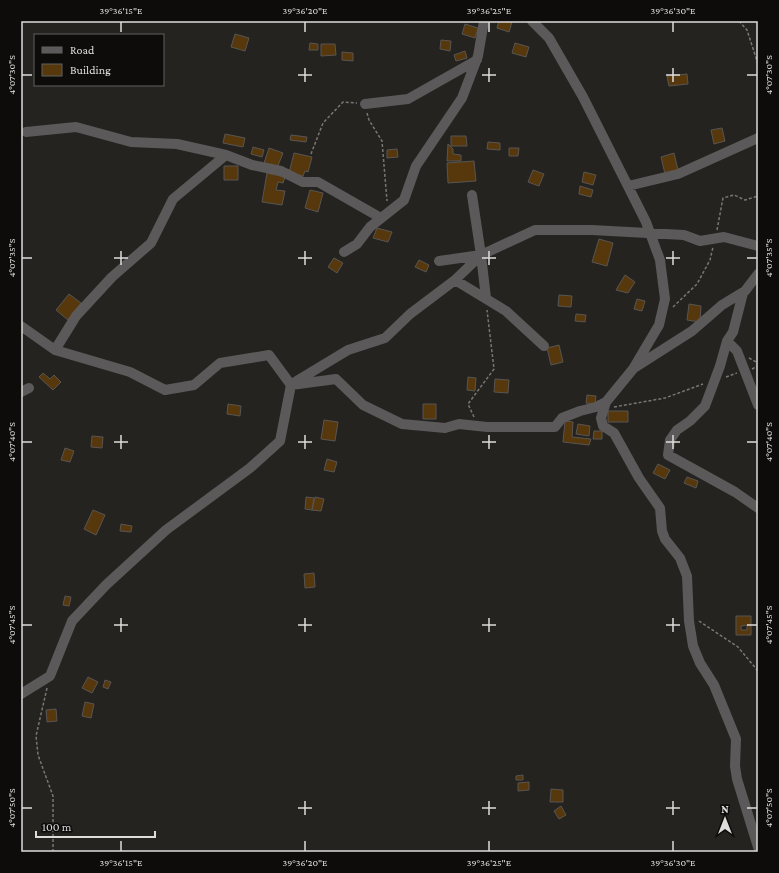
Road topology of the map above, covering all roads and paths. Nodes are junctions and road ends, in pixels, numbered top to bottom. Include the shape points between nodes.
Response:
1 (484, 21) edge
2 (532, 21) edge
3 (739, 21) edge
4 (477, 60) junction
5 (758, 64) edge
6 (365, 104) junction
7 (26, 132) dead end
8 (758, 138) edge
9 (311, 154) dead end
10 (226, 155) junction
11 (628, 186) junction
12 (472, 195) dead end
13 (758, 196) edge
14 (385, 215) junction
15 (650, 233) junction
16 (716, 239) junction
17 (758, 246) edge
18 (344, 252) dead end
19 (481, 255) junction
20 (439, 261) dead end
21 (758, 274) edge
22 (455, 280) junction
23 (743, 293) junction
24 (486, 298) junction
25 (670, 310) dead end
26 (21, 326) edge
27 (727, 341) junction
28 (544, 346) dead end
29 (55, 350) junction
30 (758, 366) edge
31 (633, 369) junction
32 (745, 371) junction
33 (714, 381) junction
34 (291, 384) junction
35 (605, 405) junction
36 (758, 405) edge
37 (478, 426) junction
38 (758, 508) edge
39 (690, 614) junction
40 (758, 671) edge
41 (50, 676) junction
42 (21, 694) edge
43 (758, 847) edge
44 (53, 852) edge

1 - 4 street
2 - 11 street via 549,38 594,118
3 - 5 path via 747,30
4 - 6 street via 408,99
4 - 14 street via 462,98 416,166 404,200
6 - 9 path via 343,102 323,123
6 - 14 path via 369,120 382,141
7 - 10 street via 76,126 131,142 177,144
8 - 11 street via 678,174
10 - 14 street via 252,165 281,171 302,182 318,182
10 - 29 street via 173,199 151,243 112,277 76,316
11 - 15 street
12 - 19 street
13 - 16 path via 745,200 734,195 723,198
14 - 18 street via 370,227 357,244
15 - 16 street via 684,235 700,241
15 - 19 street via 536,230
15 - 31 street via 660,260 665,299 659,325
16 - 17 street via 724,237
16 - 25 path via 710,260 697,284
19 - 20 street
19 - 22 street
19 - 24 street
21 - 23 street
22 - 24 street
22 - 34 street via 410,314 385,338 348,350
23 - 27 street via 733,332
23 - 31 street via 722,305 692,331
24 - 28 street via 506,311
24 - 37 path via 494,369 468,404
26 - 29 street
27 - 32 street via 737,351
27 - 33 street
29 - 34 street via 130,372 166,390 194,384 220,363 269,354
30 - 32 path
31 - 35 street
32 - 33 path
32 - 36 street
33 - 35 path via 665,398
33 - 38 street via 705,406 677,430 670,440 668,455 735,492
34 - 37 street via 336,379 363,405 402,424 445,428 459,424
34 - 41 street via 280,441 250,468 166,530 106,585 72,622
35 - 37 street via 580,410 562,418 555,427
35 - 39 street via 601,418 603,426 614,433 639,478 660,508 665,539 680,558 687,576
39 - 40 path via 738,647
39 - 43 street via 693,646 714,685 736,739 738,779
41 - 42 street
41 - 44 path via 36,736 38,755 52,796

